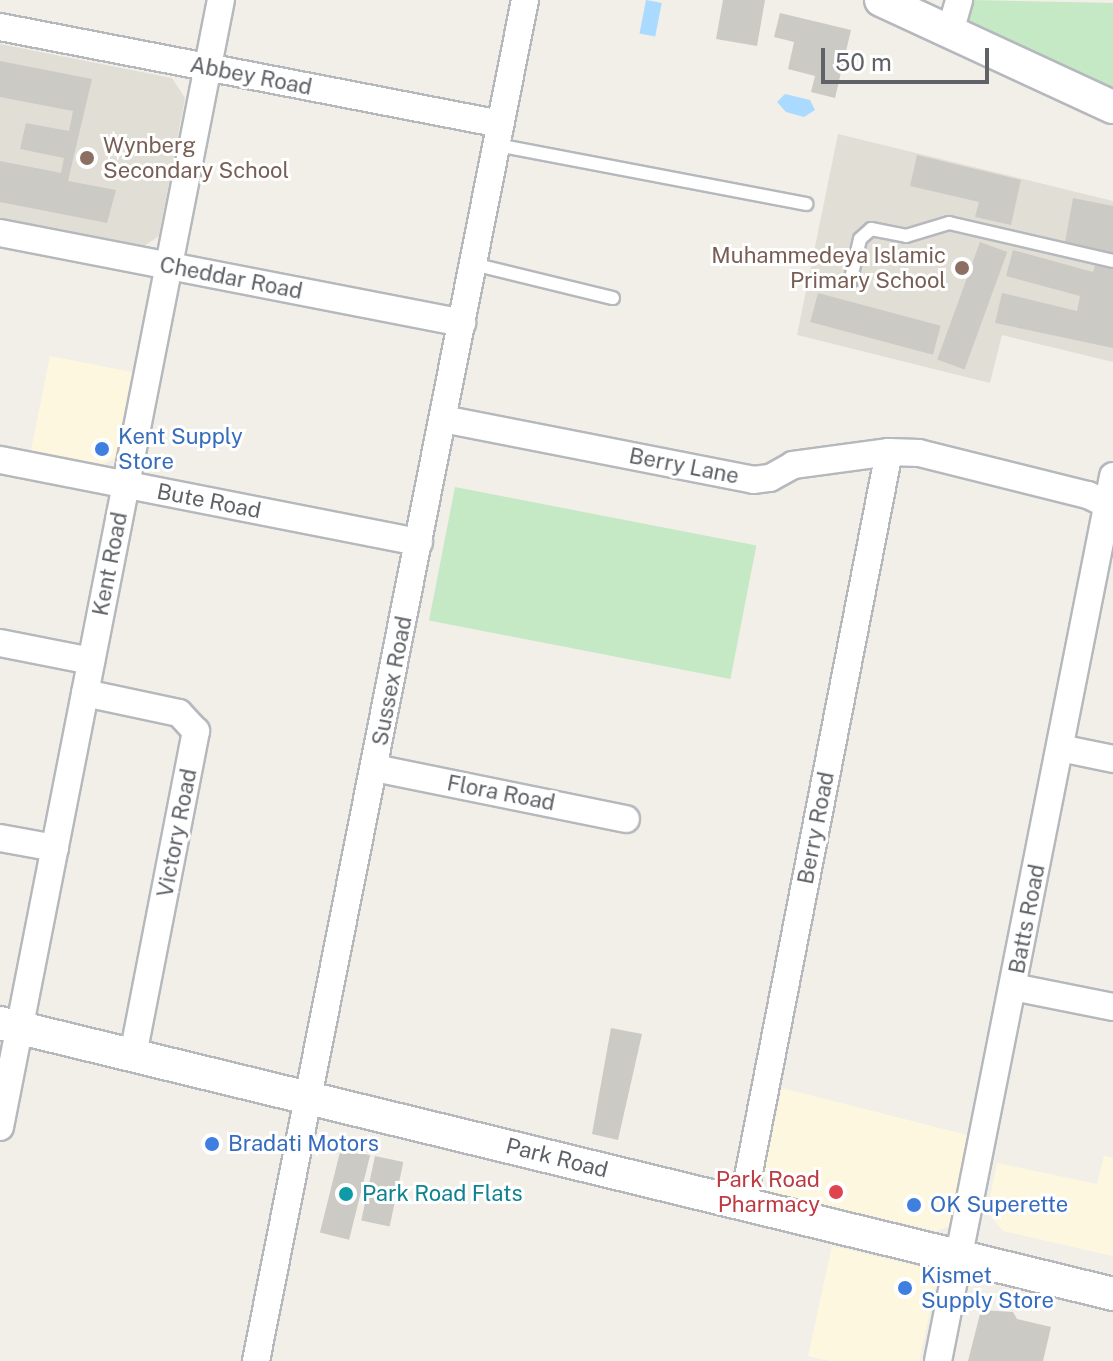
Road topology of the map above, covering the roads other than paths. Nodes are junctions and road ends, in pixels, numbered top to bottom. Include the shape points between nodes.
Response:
1 (221, 0) edge
2 (525, 0) edge
3 (881, 0) edge
4 (959, 0) edge
5 (0, 27) edge
6 (950, 32) junction
7 (208, 67) junction
8 (1113, 107) edge
9 (499, 135) junction
10 (806, 204) dead end
11 (0, 233) edge
12 (1113, 261) edge
13 (473, 264) junction
14 (170, 266) junction
15 (850, 283) dead end
16 (613, 298) dead end
17 (462, 323) junction
18 (443, 419) junction
19 (889, 452) junction
20 (0, 460) edge
21 (1113, 476) edge
22 (125, 485) junction
23 (1110, 505) edge
24 (419, 542) junction
25 (0, 643) edge
26 (91, 661) junction
27 (85, 693) junction
28 (1060, 748) junction
29 (1113, 759) edge
30 (375, 768) junction
31 (626, 819) dead end
32 (0, 838) edge
33 (55, 848) junction
34 (1013, 987) junction
35 (1113, 1007) edge
36 (10, 1025) edge
37 (133, 1055) junction
38 (310, 1098) junction
39 (0, 1127) edge
40 (743, 1203) junction
41 (961, 1257) junction
42 (1113, 1294) edge
43 (256, 1361) edge
44 (938, 1361) edge

1 - 7 street, Kent Road
2 - 9 street, Sussex Road
3 - 6 street
4 - 6 street
5 - 7 street, Abbey Road
6 - 8 street
7 - 9 street, Abbey Road
7 - 14 street, Kent Road
9 - 10 lane
9 - 13 street, Sussex Road
11 - 14 street, Cheddar Road
12 - 15 lane via 949,223 906,236 871,229 860,239
13 - 16 lane
13 - 17 street, Sussex Road
14 - 17 street, Cheddar Road
14 - 22 street, Kent Road
17 - 18 street, Sussex Road
18 - 19 street, Berry Lane via 753,480 770,478 793,465
18 - 24 street, Sussex Road
19 - 23 street, Berry Lane via 953,460
19 - 40 street, Berry Road
20 - 22 street, Bute Road
21 - 23 street, Batts Road
22 - 24 street, Bute Road
22 - 26 street, Kent Road
23 - 28 street, Batts Road
24 - 30 street, Sussex Road
25 - 26 street
26 - 27 street, Kent Road
27 - 33 street, Kent Road
27 - 37 street, Victory Road via 179,713 196,731
28 - 29 street
28 - 34 street, Batts Road
30 - 31 street, Flora Road
30 - 38 street, Sussex Road
32 - 33 street
33 - 36 street, Kent Road
34 - 35 street
34 - 41 street, Batts Road
36 - 37 street, Park Road
36 - 39 street, Kent Road
37 - 38 street, Park Road
38 - 40 street, Park Road
38 - 43 street, Sussex Road
40 - 41 street, Park Road
41 - 42 street, Park Road
41 - 44 street, Batts Road

